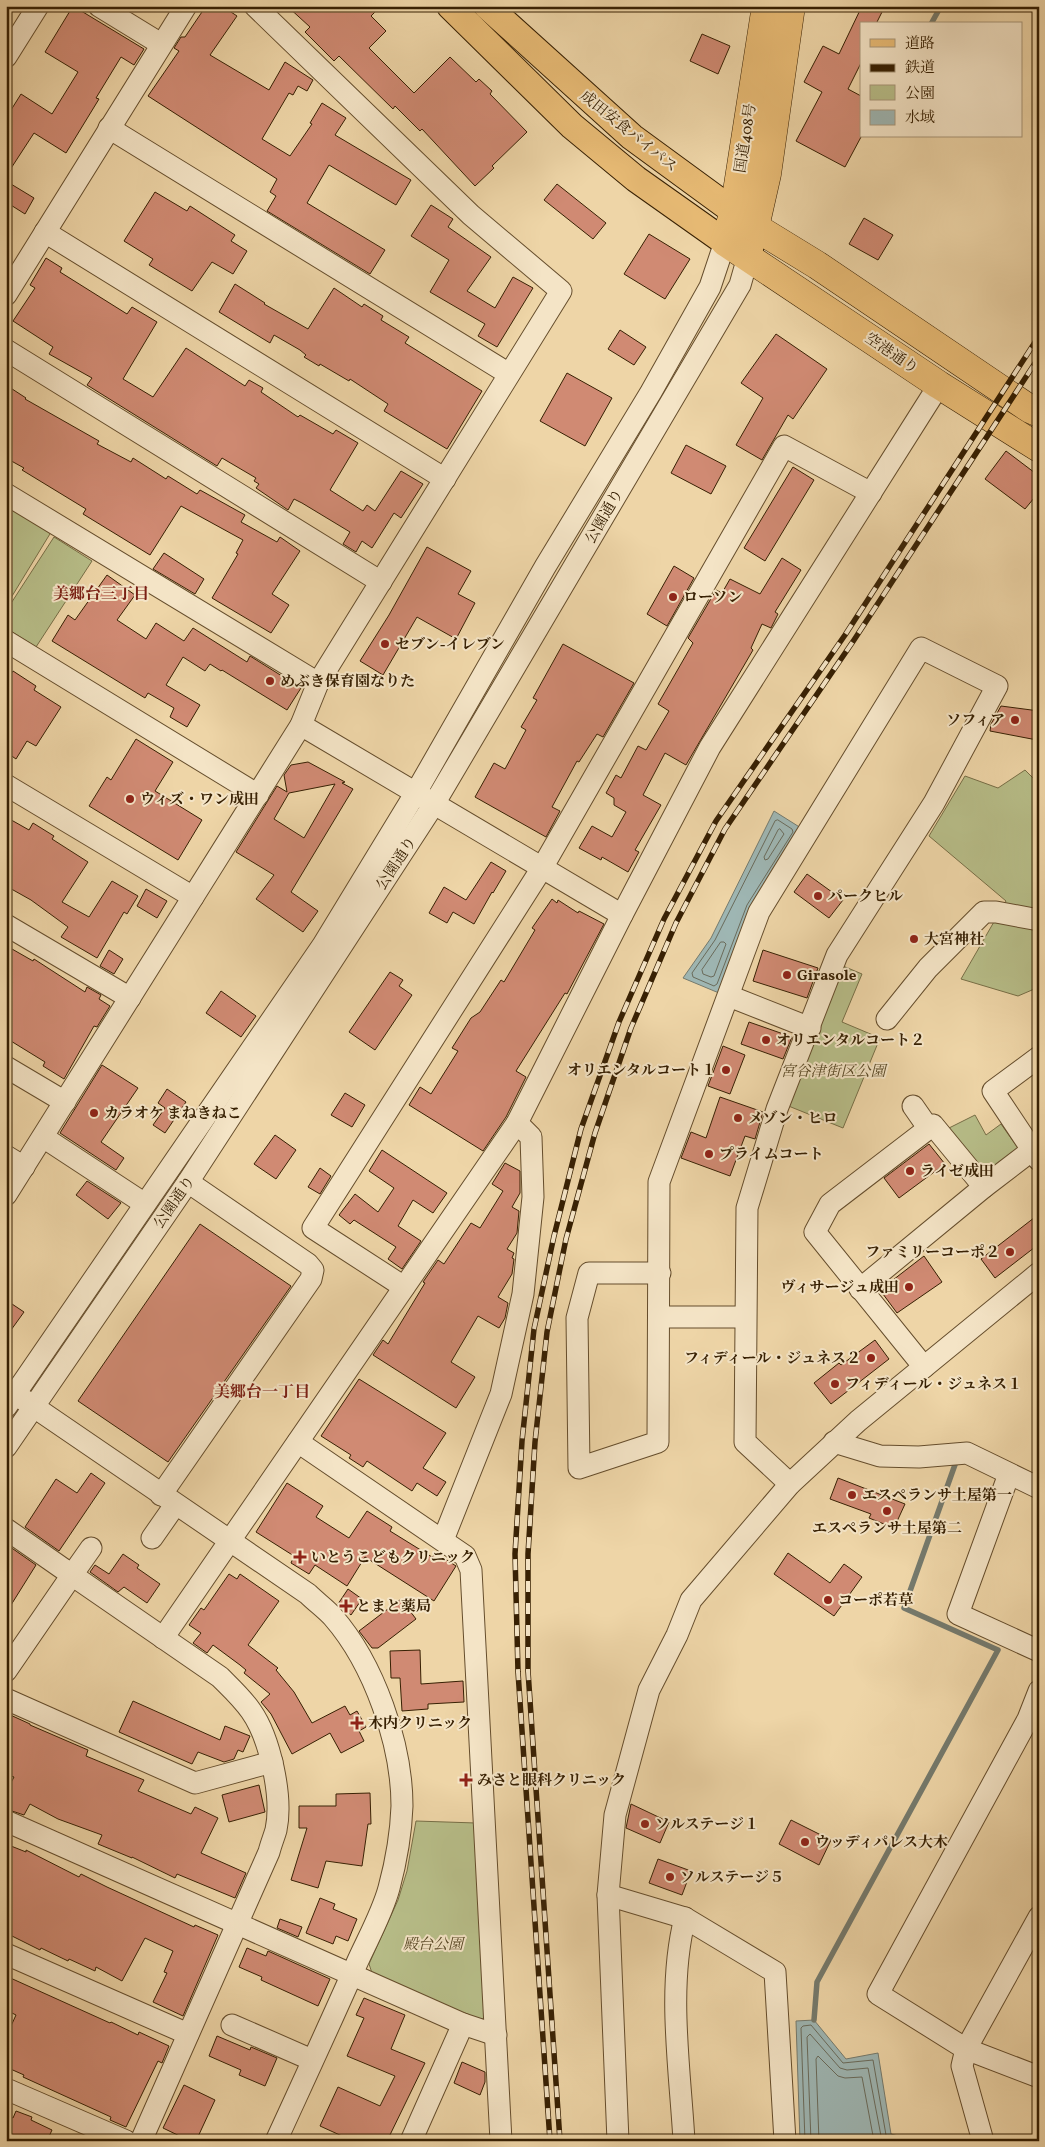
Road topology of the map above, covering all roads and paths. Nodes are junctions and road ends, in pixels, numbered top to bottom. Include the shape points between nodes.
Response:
1 (38, 6) edge
2 (98, 6) edge
3 (186, 6) edge
4 (255, 6) edge
5 (450, 6) edge
6 (487, 6) edge
7 (766, 6) edge
8 (791, 6) edge
9 (161, 44) junction
10 (6, 58) edge
11 (109, 128) junction
12 (734, 211) junction
13 (755, 227) junction
14 (45, 232) junction
15 (725, 242) junction
16 (748, 256) junction
17 (6, 296) edge
18 (6, 350) edge
19 (510, 374) junction
20 (939, 385) junction
21 (1039, 413) edge
22 (1039, 448) edge
23 (445, 479) junction
24 (871, 493) junction
25 (6, 494) edge
26 (381, 582) junction
27 (6, 640) edge
28 (318, 683) junction
29 (301, 725) junction
30 (6, 785) edge
31 (415, 794) junction
32 (258, 795) junction
33 (434, 804) junction
34 (542, 868) junction
35 (193, 897) junction
36 (622, 915) junction
37 (1039, 920) edge
38 (6, 925) edge
39 (729, 996) junction
40 (130, 998) junction
41 (887, 1019) dead end
42 (810, 1028) junction
43 (1039, 1057) edge
44 (6, 1068) edge
45 (64, 1102) junction
46 (913, 1106) dead end
47 (517, 1123) junction
48 (929, 1128) junction
49 (43, 1137) junction
50 (1035, 1156) edge
51 (15, 1162) edge
52 (188, 1182) junction
53 (984, 1187) junction
54 (6, 1195) edge
55 (145, 1204) junction
56 (336, 1243) junction
57 (313, 1270) junction
58 (660, 1273) junction
59 (1039, 1273) edge
60 (404, 1287) junction
61 (860, 1289) junction
62 (659, 1317) junction
63 (745, 1317) junction
64 (924, 1367) junction
65 (9, 1396) edge
66 (34, 1408) junction
67 (298, 1442) junction
68 (834, 1442) junction
69 (6, 1447) edge
70 (1009, 1474) junction
71 (790, 1484) junction
72 (1039, 1488) edge
73 (168, 1500) junction
74 (6, 1530) edge
75 (152, 1538) dead end
76 (443, 1540) junction
77 (230, 1543) junction
78 (91, 1548) dead end
79 (72, 1575) junction
80 (163, 1638) junction
81 (1039, 1651) edge
82 (6, 1671) edge
83 (1039, 1691) edge
84 (6, 1699) edge
85 (1033, 1721) edge
86 (272, 1762) junction
87 (6, 1820) edge
88 (608, 1896) junction
89 (1039, 1917) edge
90 (685, 1918) junction
91 (238, 1924) junction
92 (6, 1954) edge
93 (352, 1974) junction
94 (463, 2024) junction
95 (232, 2025) dead end
96 (188, 2034) junction
97 (496, 2035) junction
98 (966, 2049) junction
99 (312, 2060) junction
100 (1039, 2077) edge
101 (6, 2089) edge
102 (126, 2141) edge
103 (141, 2141) edge
104 (276, 2141) edge
105 (411, 2141) edge
106 (501, 2141) edge
107 (618, 2141) edge
108 (684, 2141) edge
109 (785, 2141) edge
110 (983, 2141) edge

1 - 10 street
2 - 9 street
3 - 9 street
4 - 19 street via 471,215 561,290
5 - 15 main road, 成田安食バイパス via 572,126 636,179
6 - 12 main road, 成田安食バイパス via 632,136
7 - 12 highway, 国道408号
8 - 13 highway, 国道408号 via 767,174
9 - 11 street
11 - 14 street
11 - 19 street
12 - 13 main road, 成田安食バイパス
12 - 15 highway, 国道408号
13 - 16 main road
13 - 21 highway, 空港通り
14 - 17 street
14 - 23 street
15 - 16 highway
15 - 31 street, 公園通り via 710,288
16 - 20 highway, 空港通り
16 - 33 street, 公園通り via 740,285
18 - 26 street
19 - 23 street
20 - 22 highway, 空港通り
20 - 24 street
23 - 26 street
24 - 34 street via 784,446
24 - 36 street via 710,747
25 - 28 street
26 - 28 street
27 - 32 street
28 - 29 street
29 - 31 street
29 - 32 street
30 - 35 street
31 - 33 street
31 - 55 street, 公園通り via 322,945
32 - 35 street
33 - 34 street
33 - 52 street, 公園通り
34 - 36 street
34 - 56 street via 313,1228
35 - 40 street
36 - 47 street
37 - 41 street via 984,912 928,968
38 - 40 street
39 - 42 street
39 - 42 street via 759,912 921,648 997,686 934,803 837,955
39 - 58 street via 659,1182
40 - 45 street
42 - 63 street via 777,1109 747,1208
43 - 50 street via 993,1092
44 - 45 street
45 - 49 street
46 - 48 street
47 - 60 street
47 - 76 street via 531,1137 533,1197 522,1294 501,1394
48 - 53 street via 933,1126
48 - 61 street via 830,1204 815,1232
49 - 51 street
49 - 55 street
50 - 53 street
51 - 54 street
52 - 57 street
52 - 66 street, 公園通り
53 - 61 street
55 - 65 street, 公園通り
56 - 57 street
56 - 60 street
57 - 73 street via 311,1279
58 - 62 street
58 - 62 street via 589,1273 578,1318 579,1468 658,1442
59 - 64 street
60 - 67 street
61 - 64 street
62 - 63 street
63 - 71 street via 744,1442
64 - 68 street
65 - 66 street
66 - 69 street, 公園通り
66 - 73 street
67 - 76 street
67 - 77 street
68 - 70 street via 880,1456 967,1453
68 - 71 street
70 - 72 street
70 - 81 street via 958,1614
71 - 88 street via 691,1600 649,1690 615,1815
73 - 75 street
73 - 77 street
74 - 79 street
76 - 97 street via 465,1556 471,1570
77 - 80 street
77 - 93 street via 308,1594 333,1618 370,1676 392,1736 400,1780 400,1837 388,1891
78 - 79 street
79 - 80 street
79 - 82 street
80 - 86 street via 220,1677 239,1695 262,1730
83 - 85 street
84 - 86 street via 194,1783
85 - 98 street via 878,1994
86 - 91 street via 277,1785 276,1828
87 - 91 street
88 - 90 street
88 - 107 street
89 - 98 street
90 - 108 street via 680,1939 676,2018
90 - 109 street via 776,1972
91 - 93 street
91 - 96 street
92 - 96 street
93 - 94 street
93 - 99 street
94 - 97 street
94 - 105 street
95 - 99 street
96 - 103 street
97 - 106 street
98 - 100 street
98 - 110 street via 962,2066
99 - 104 street
101 - 102 street

